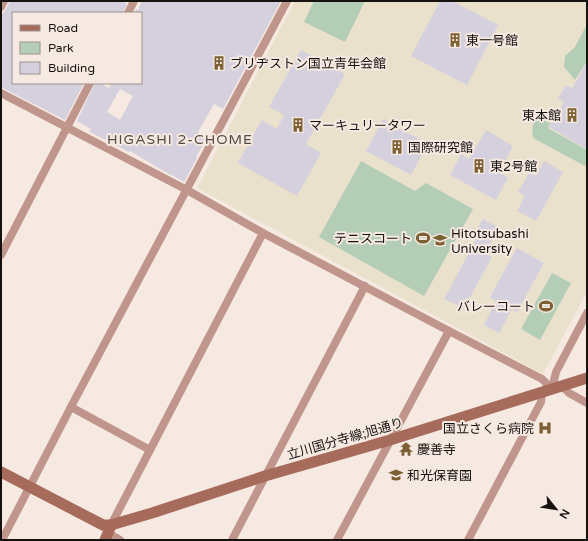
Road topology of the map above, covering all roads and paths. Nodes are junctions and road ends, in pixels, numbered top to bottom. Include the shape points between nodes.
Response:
1 (4, 1) edge
2 (134, 1) edge
3 (287, 1) edge
4 (1, 7) edge
5 (128, 12) edge
6 (89, 84) edge
7 (1, 93) edge
8 (67, 128) junction
9 (187, 190) junction
10 (263, 233) junction
11 (1, 255) edge
12 (365, 286) junction
13 (587, 313) edge
14 (449, 331) junction
15 (587, 378) edge
16 (552, 389) junction
17 (587, 402) edge
18 (71, 407) junction
19 (390, 440) junction
20 (150, 450) junction
21 (1, 472) edge
22 (265, 476) junction
23 (30, 487) junction
24 (108, 533) edge
25 (2, 540) edge
26 (120, 540) edge
27 (232, 540) edge
28 (337, 540) edge
29 (468, 540) edge

1 - 4 street
2 - 5 street
3 - 9 street
6 - 8 street
7 - 8 street
8 - 9 street
8 - 11 street
9 - 10 street
9 - 18 street
10 - 12 street
10 - 20 street
12 - 14 street
12 - 22 street
13 - 16 street via 556,372
14 - 16 street via 542,379
14 - 19 street
15 - 16 main road, 立川国分寺線;旭通り
16 - 17 street via 569,393
16 - 19 main road, 立川国分寺線;旭通り
16 - 29 street via 542,402
18 - 20 street
18 - 23 street
19 - 22 main road, 立川国分寺線;旭通り
19 - 28 street
20 - 24 street
21 - 23 main road
22 - 24 main road, 立川国分寺線;旭通り via 152,514
22 - 27 street
23 - 24 main road via 103,525
23 - 25 street
24 - 26 street

